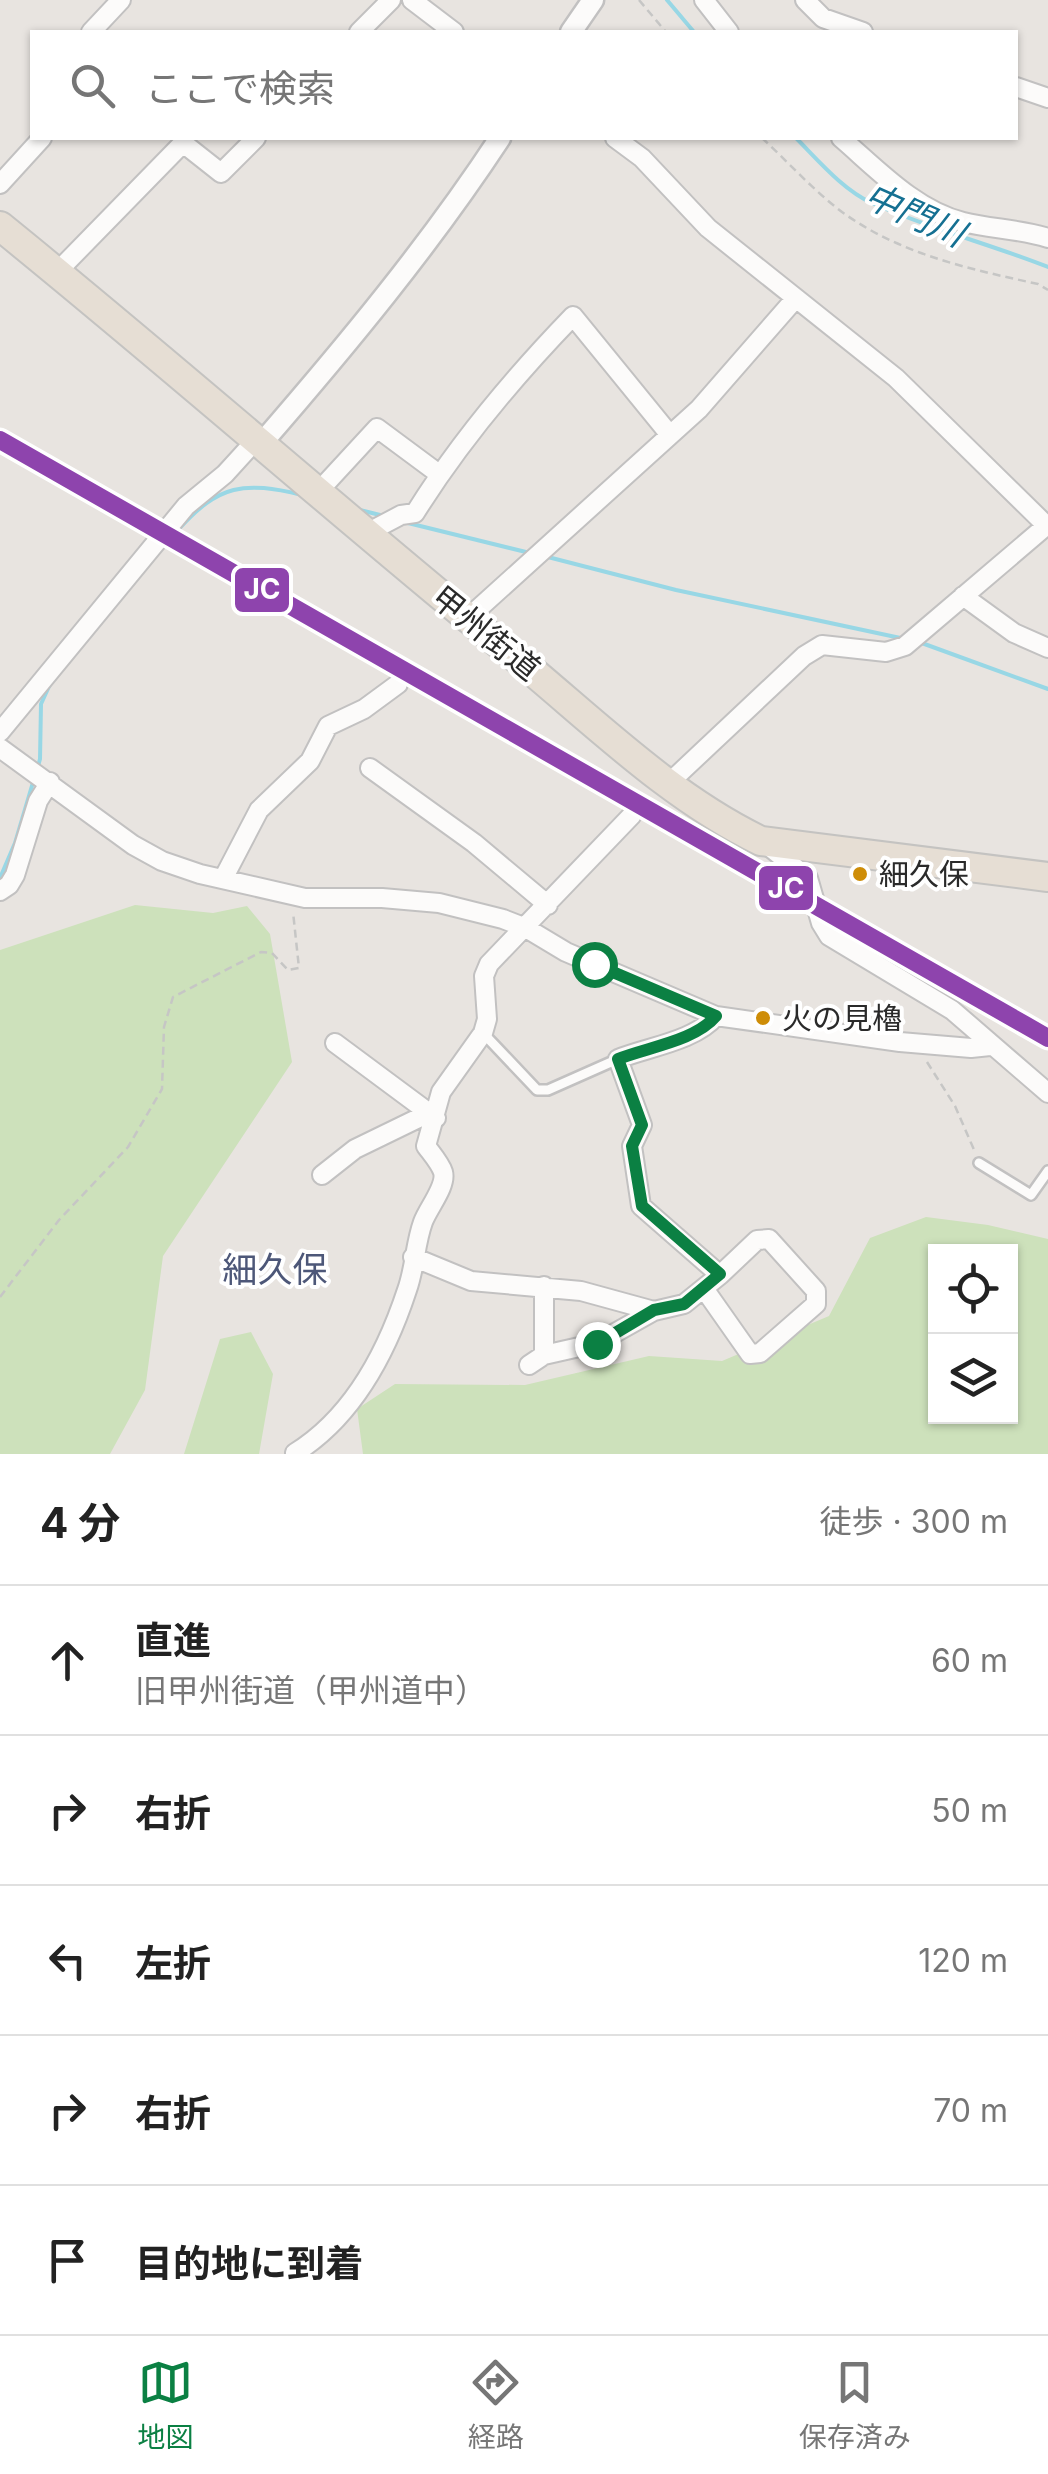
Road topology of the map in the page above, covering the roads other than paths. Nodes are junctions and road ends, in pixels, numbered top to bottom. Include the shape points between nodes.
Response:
1 (121, 0) edge
2 (391, 0) edge
3 (412, 0) edge
4 (593, 0) edge
5 (704, 0) edge
6 (805, 0) edge
7 (93, 30) edge
8 (361, 30) edge
9 (451, 30) edge
10 (572, 30) edge
11 (726, 30) edge
12 (858, 30) edge
13 (1018, 88) edge
14 (1048, 98) edge
15 (40, 140) edge
16 (180, 140) edge
17 (254, 140) edge
18 (499, 140) edge
19 (618, 140) edge
20 (843, 140) edge
21 (0, 184) edge
22 (0, 226) edge
23 (1048, 238) edge
24 (57, 272) junction
25 (795, 300) junction
26 (670, 435) junction
27 (258, 442) junction
28 (439, 474) junction
29 (317, 493) junction
30 (365, 526) junction
31 (1047, 527) edge
32 (963, 596) junction
33 (468, 618) junction
34 (1048, 648) edge
35 (398, 684) dead end
36 (0, 732) edge
37 (0, 748) edge
38 (370, 768) dead end
39 (47, 780) junction
40 (669, 783) junction
41 (632, 815) dead end
42 (761, 841) junction
43 (1048, 877) edge
44 (223, 878) junction
45 (0, 891) edge
46 (548, 905) junction
47 (526, 928) junction
48 (716, 1016) junction
49 (483, 1033) junction
50 (335, 1043) dead end
51 (990, 1046) junction
52 (618, 1059) junction
53 (1048, 1092) edge
54 (432, 1115) junction
55 (979, 1163) road end
56 (1048, 1171) edge
57 (322, 1175) dead end
58 (413, 1257) junction
59 (720, 1274) junction
60 (544, 1286) junction
61 (704, 1290) junction
62 (654, 1310) junction
63 (295, 1453) edge

1 - 7 street
2 - 8 street
3 - 9 street
4 - 10 street
5 - 11 street
6 - 12 street via 823,18
13 - 14 street
15 - 21 street
16 - 17 street via 221,173
16 - 24 street
18 - 27 street via 366,322
19 - 25 street
20 - 23 street via 924,205 959,221
22 - 24 highway, 甲州街道
24 - 27 highway, 甲州街道
25 - 26 street
25 - 31 street via 896,378
26 - 28 street via 573,316
26 - 33 street
27 - 29 highway, 甲州街道
27 - 36 street via 186,506
28 - 29 street via 376,428
28 - 30 street via 415,513
29 - 30 highway, 甲州街道
30 - 33 highway, 甲州街道
31 - 32 street
32 - 34 street via 1014,634
32 - 40 street via 904,646 886,652 822,645 804,656
33 - 40 highway, 甲州街道
35 - 44 street via 328,726 310,761 259,810
37 - 39 street
38 - 46 street
39 - 44 street via 148,853
39 - 45 street via 15,874
40 - 42 highway, 甲州街道
41 - 46 street
42 - 43 highway, 甲州街道
42 - 51 street via 808,878 830,936 952,1010
44 - 47 street via 293,895 439,903
46 - 47 street
47 - 48 street
47 - 49 street via 488,964
48 - 51 street via 915,1043
48 - 52 street via 686,1035
49 - 52 lane via 537,1090
49 - 54 street via 440,1092
50 - 54 street
51 - 53 street
52 - 59 street via 642,1125 632,1146 642,1206
54 - 57 street via 355,1150
54 - 58 street via 426,1146 443,1180
55 - 56 lane via 1030,1195
58 - 60 street via 471,1281
58 - 63 street via 409,1286 381,1356 320,1438
59 - 61 street
59 - 61 street via 758,1240 769,1239 816,1290 816,1304 760,1353 750,1354
60 - 62 street
60 - 62 street via 537,1360 597,1344
61 - 62 street via 684,1304

